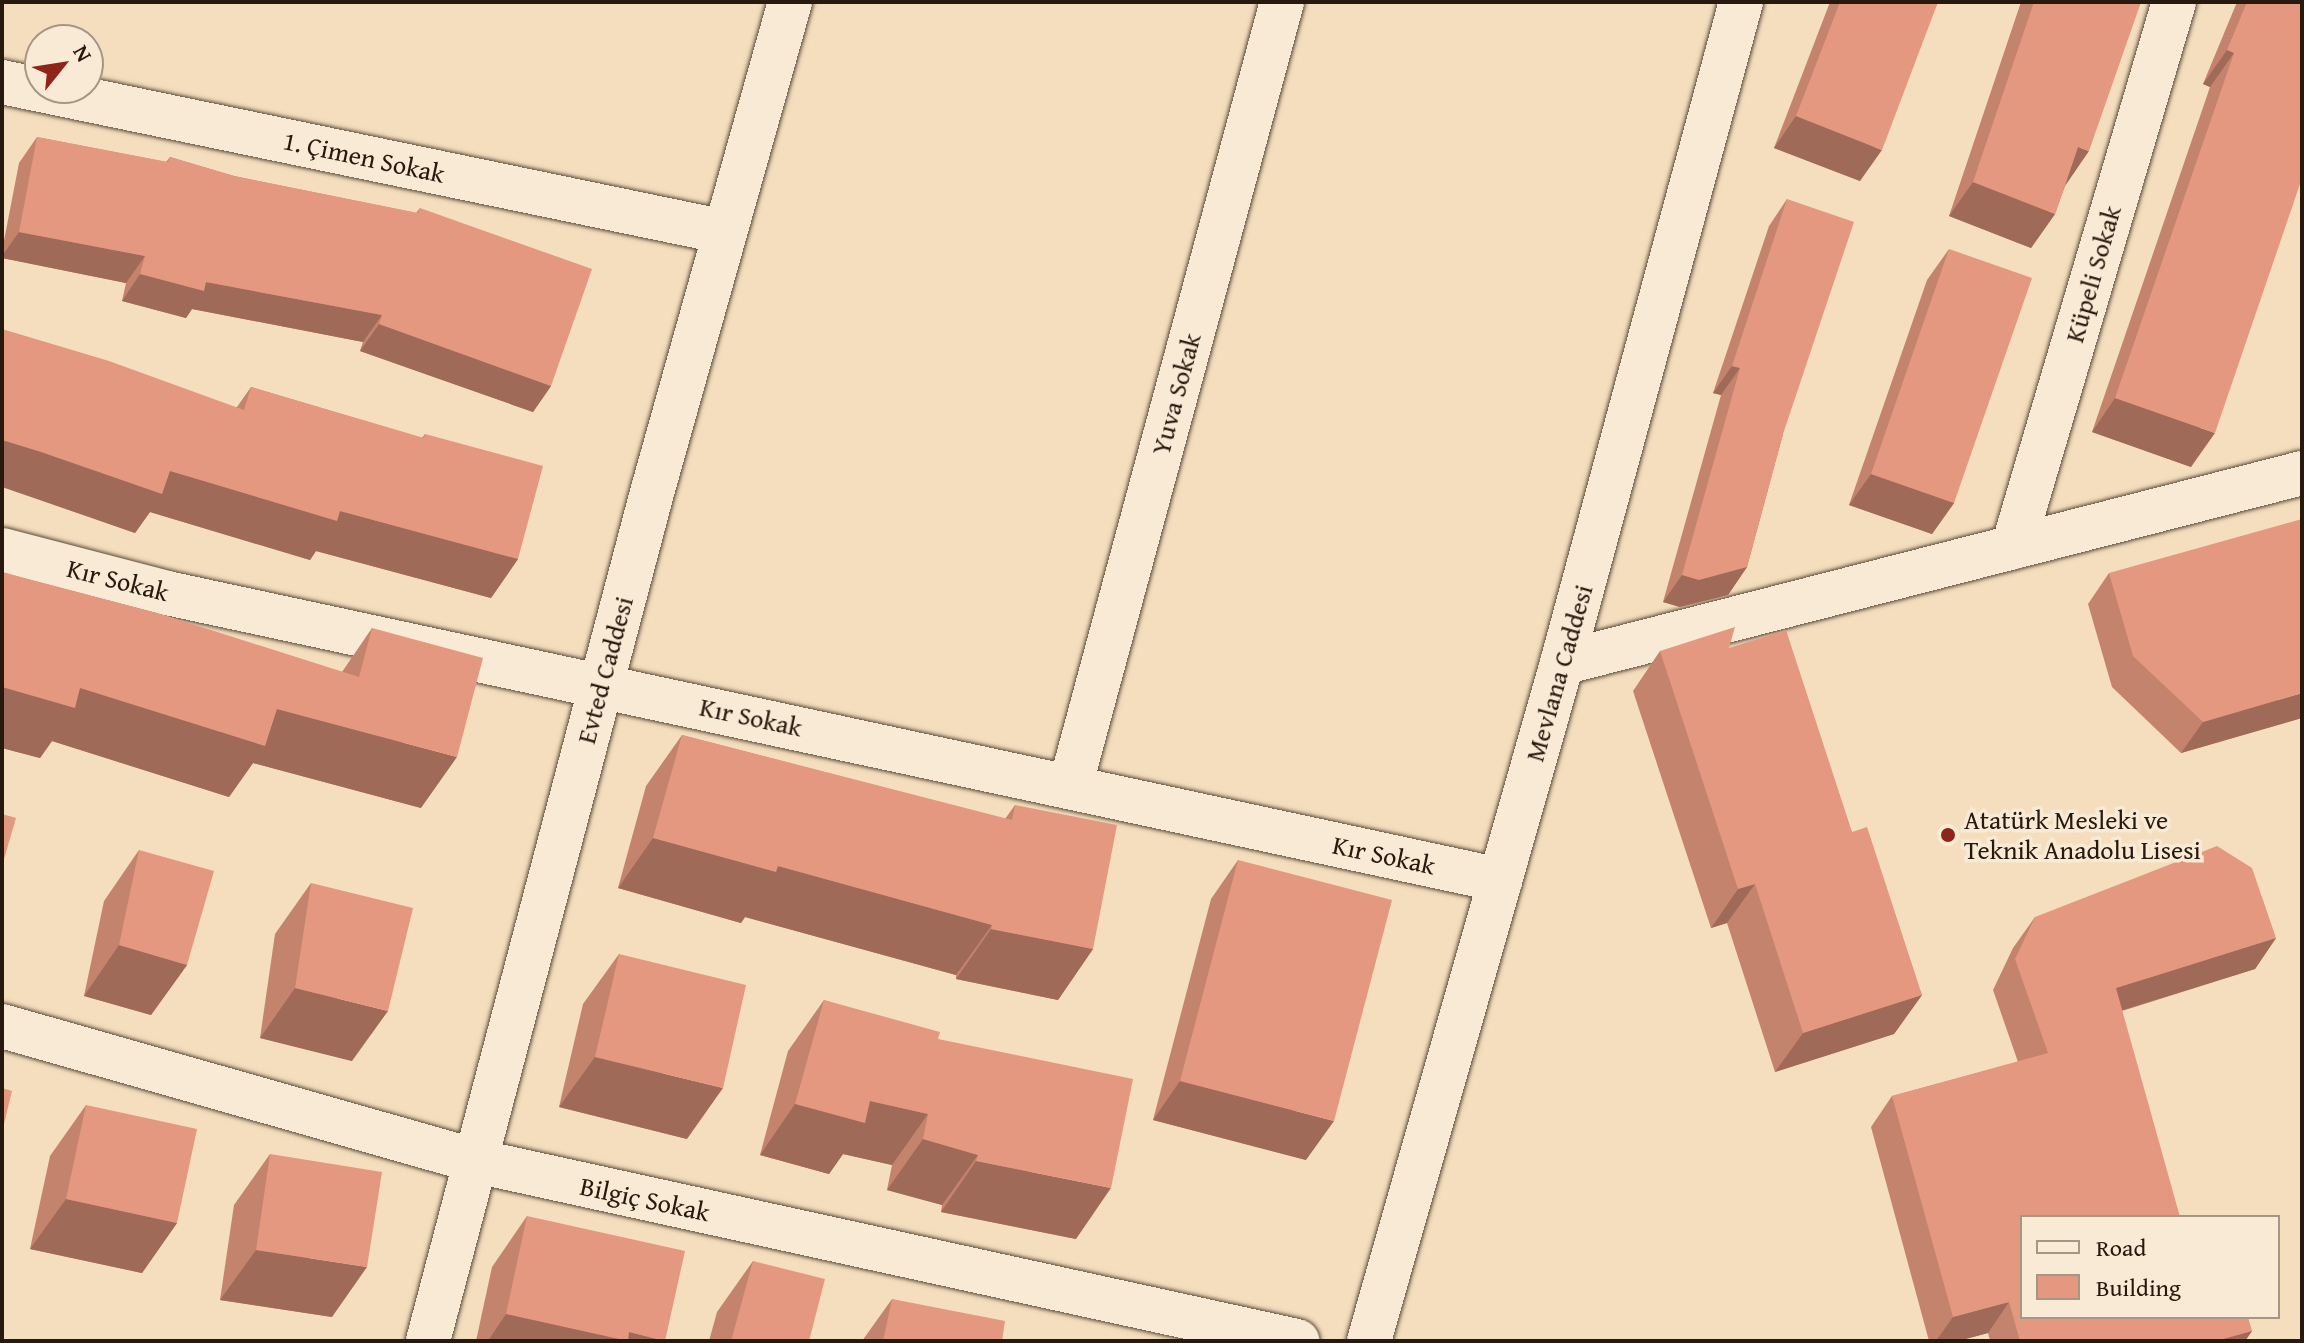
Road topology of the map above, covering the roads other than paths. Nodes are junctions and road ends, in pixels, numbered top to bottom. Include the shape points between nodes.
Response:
1 (790, 2) edge
2 (1282, 2) edge
3 (1741, 2) edge
4 (2174, 2) edge
5 (2, 82) edge
6 (725, 232) junction
7 (2302, 473) edge
8 (2013, 547) junction
9 (2, 550) edge
10 (1562, 663) junction
11 (602, 685) junction
12 (1070, 787) junction
13 (1500, 880) junction
14 (2, 1026) edge
15 (476, 1161) junction
16 (428, 1341) edge
17 (1297, 1341) edge
18 (1369, 1341) edge

1 - 6 street, Evted Caddesi
2 - 12 street, Yuva Sokak
3 - 10 street, Mevlana Caddesi
4 - 8 street, Küpeli Sokak
5 - 6 street, 1. Çimen Sokak
6 - 11 street, Evted Caddesi
7 - 8 street
8 - 10 street
9 - 11 street, Kır Sokak via 167,593
10 - 13 street, Mevlana Caddesi
11 - 12 street, Kır Sokak
11 - 15 street, Evted Caddesi
12 - 13 street, Kır Sokak
13 - 18 street, Mevlana Caddesi
14 - 15 street, Bilgiç Sokak
15 - 16 street, Evted Caddesi
15 - 17 street, Bilgiç Sokak

